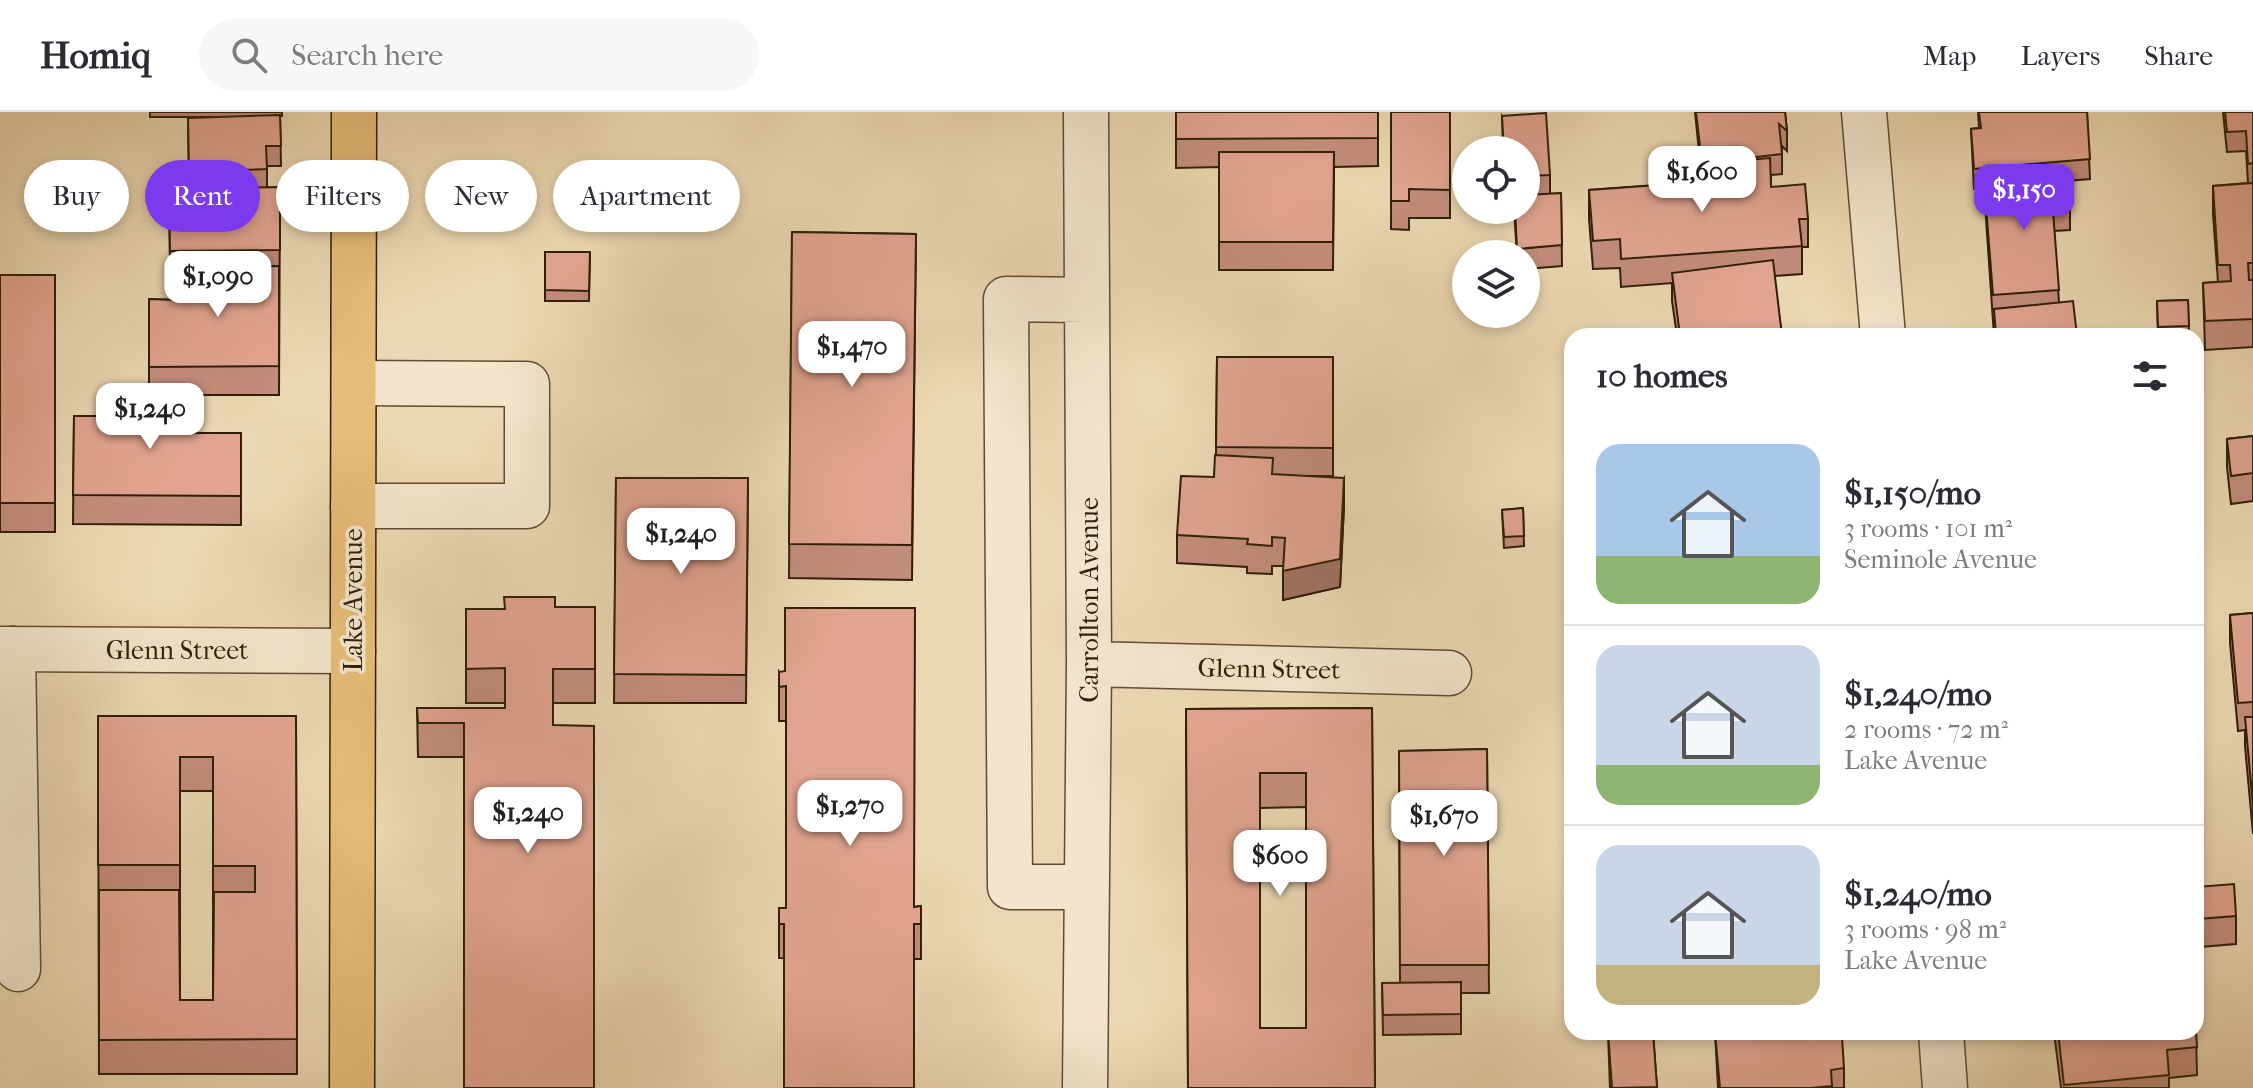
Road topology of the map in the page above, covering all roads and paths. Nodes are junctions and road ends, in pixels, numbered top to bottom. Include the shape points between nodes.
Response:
1 (354, 112) edge
2 (1086, 112) edge
3 (1864, 112) edge
4 (1087, 300) junction
5 (1882, 328) edge
6 (354, 383) junction
7 (353, 506) junction
8 (7, 649) edge
9 (353, 651) junction
10 (1089, 664) junction
11 (1449, 673) dead end
12 (1087, 887) junction
13 (18, 969) dead end
14 (1942, 1040) edge
15 (352, 1088) edge
16 (1085, 1088) edge
17 (1945, 1088) edge

1 - 6 main road, Lake Avenue
2 - 4 street, Carrollton Avenue
3 - 5 street
4 - 10 street, Carrollton Avenue
4 - 12 street via 1006,299 1010,887
6 - 7 main road, Lake Avenue
6 - 7 street via 527,384 527,506
7 - 9 main road, Lake Avenue
8 - 9 street, Glenn Street
8 - 13 street
9 - 15 main road, Lake Avenue
10 - 11 street, Glenn Street
10 - 12 street, Carrollton Avenue
12 - 16 street, Carrollton Avenue
14 - 17 street

